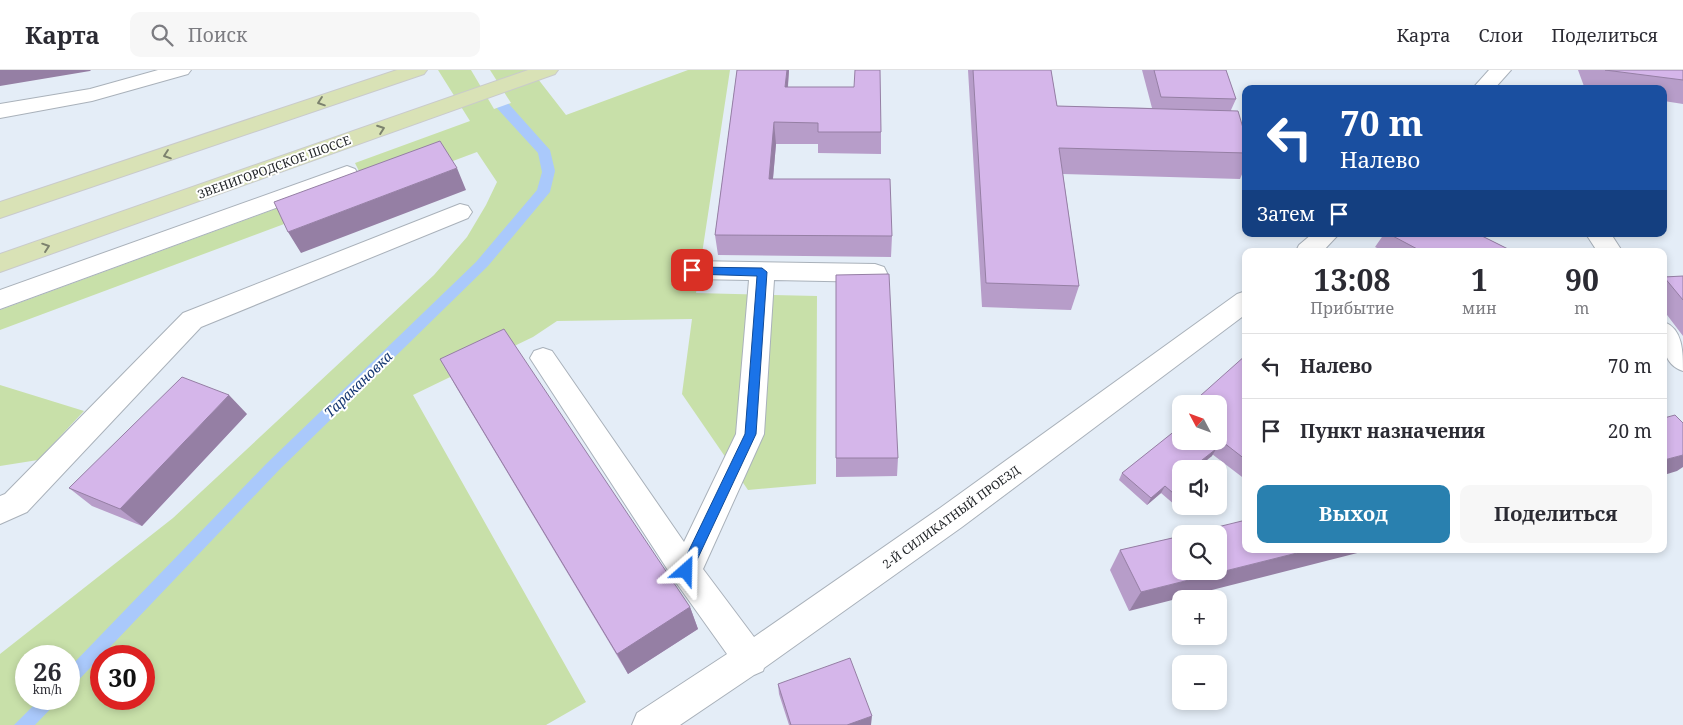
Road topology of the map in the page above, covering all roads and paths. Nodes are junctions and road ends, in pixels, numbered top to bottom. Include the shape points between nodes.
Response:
1 (181, 70) edge
2 (417, 70) edge
3 (548, 70) edge
4 (1501, 70) edge
5 (1486, 85) edge
6 (0, 111) edge
7 (347, 174) edge
8 (0, 210) edge
9 (460, 212) dead end
10 (1324, 237) edge
11 (1600, 237) edge
12 (1311, 248) edge
13 (1608, 248) edge
14 (0, 263) edge
15 (692, 270) dead end
16 (762, 272) junction
17 (875, 273) edge
18 (0, 300) edge
19 (1242, 304) edge
20 (1667, 337) edge
21 (542, 358) dead end
22 (1683, 361) edge
23 (0, 511) edge
24 (686, 571) junction
25 (751, 660) junction
26 (649, 725) edge

1 - 6 street via 92,95
2 -> 8 main road
14 -> 3 main road, ЗВЕНИГОРОДСКОЕ ШОССЕ
4 - 5 street
7 - 18 street
9 - 23 street via 192,320 16,503
10 - 12 street
11 - 13 street
15 - 16 street
16 - 17 street
16 - 24 street via 750,434
19 - 25 street, 2-Й СИЛИКАТНЫЙ ПРОЕЗД
20 - 22 street
21 - 24 street
24 - 25 street
25 - 26 street, 2-Й СИЛИКАТНЫЙ ПРОЕЗД

